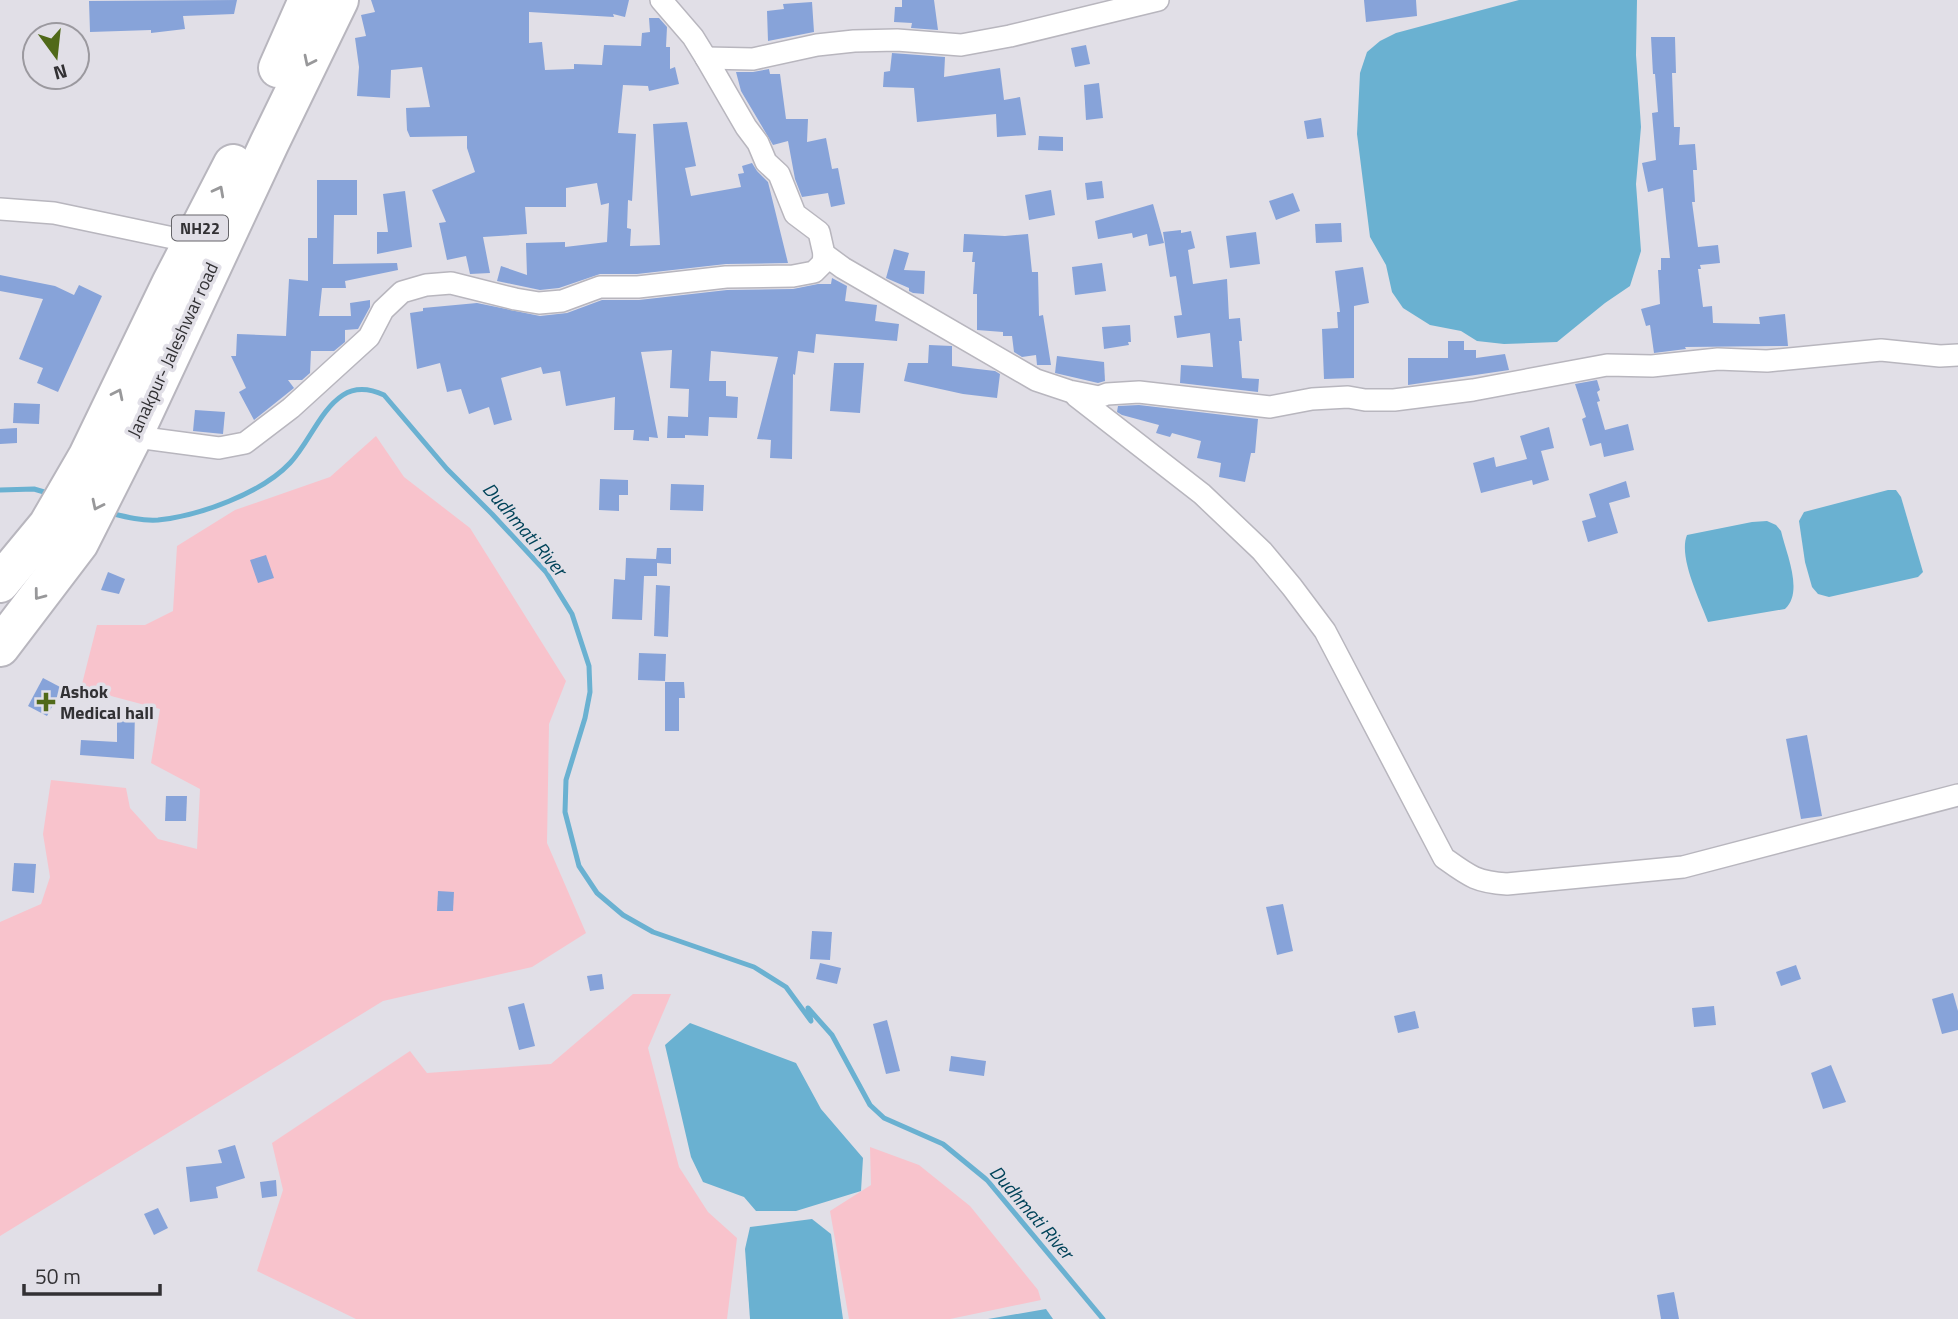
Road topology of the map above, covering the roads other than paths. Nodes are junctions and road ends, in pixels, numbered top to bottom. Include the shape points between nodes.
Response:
1 (308, 0) edge
2 (339, 0) edge
3 (661, 0) edge
4 (1158, 0) edge
5 (706, 58) junction
6 (0, 209) edge
7 (192, 242) junction
8 (824, 254) junction
9 (1958, 355) edge
10 (1069, 391) junction
11 (111, 455) junction
12 (64, 534) junction
13 (0, 583) edge
14 (0, 647) edge
15 (1958, 795) edge

7 -> 1 highway, Janakpur- Jaleshwar road / NH22 via 247,136
2 -> 11 highway, Janakpur- Jaleshwar road / NH22
3 - 5 street
4 - 5 street via 961,45 854,41 753,60
5 - 8 street via 766,162 779,174 795,214 819,232
6 - 7 street via 54,213
11 -> 7 highway, Janakpur- Jaleshwar road / NH22
8 - 10 street via 1025,373
8 - 11 street via 814,272 793,276 600,287 562,301 539,303 451,283 426,285 402,292 383,310 369,337 245,443 219,448 144,438
9 - 10 street via 1881,350 1767,360 1607,365 1394,400 1312,399 1270,407 1139,392 1099,397
10 - 15 street via 1202,494 1262,551 1325,631 1444,858 1470,877 1507,884 1683,867
11 - 12 highway, Janakpur- Jaleshwar road / NH22
12 - 13 highway, Janakpur- Jaleshwar road / NH22
12 -> 14 highway, Janakpur- Jaleshwar road / NH22

